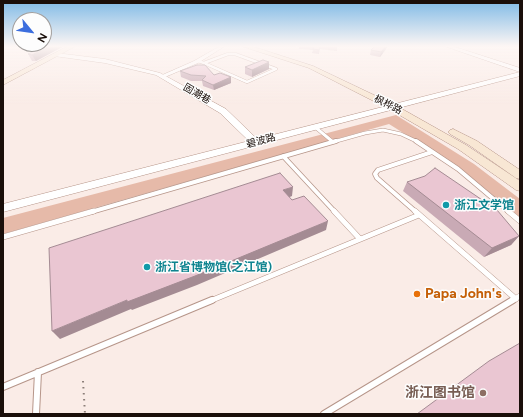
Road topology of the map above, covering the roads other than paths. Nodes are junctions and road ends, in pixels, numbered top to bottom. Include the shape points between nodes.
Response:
1 (24, 65) edge
2 (36, 65) edge
3 (126, 65) edge
4 (188, 65) edge
5 (210, 65) edge
6 (266, 65) edge
7 (303, 65) edge
8 (315, 65) edge
9 (506, 65) edge
10 (520, 70) edge
11 (520, 74) edge
12 (3, 76) edge
13 (163, 76) junction
14 (3, 83) edge
15 (398, 106) junction
16 (315, 127) junction
17 (255, 142) junction
18 (333, 142) junction
19 (432, 152) junction
20 (283, 156) junction
21 (520, 176) edge
22 (520, 187) edge
23 (3, 208) edge
24 (419, 215) junction
25 (520, 221) edge
26 (3, 237) edge
27 (360, 239) junction
28 (518, 297) edge
29 (38, 372) junction
30 (3, 387) edge
31 (36, 414) edge
32 (324, 414) edge

1 - 12 main road
2 - 14 main road
3 - 13 street, 固潮巷
4 - 13 street
5 - 6 lane via 247,82 276,69
7 - 15 main road, 枫桦路
8 - 15 main road, 枫桦路
9 - 10 street
11 - 15 street, 碧波路
13 - 17 street, 固潮巷 via 217,107
15 - 16 street, 碧波路
15 - 21 main road, 枫桦路 via 473,143
15 - 22 main road, 枫桦路
16 - 17 street, 碧波路
16 - 18 lane
17 - 23 street, 碧波路
18 - 19 lane via 383,130 413,139
18 - 20 lane
19 - 24 lane via 378,170 376,174 380,182
19 - 25 lane via 458,169
20 - 26 lane
20 - 27 lane
24 - 27 lane
24 - 28 lane
27 - 29 lane
28 - 32 lane
29 - 30 lane
29 - 31 lane

